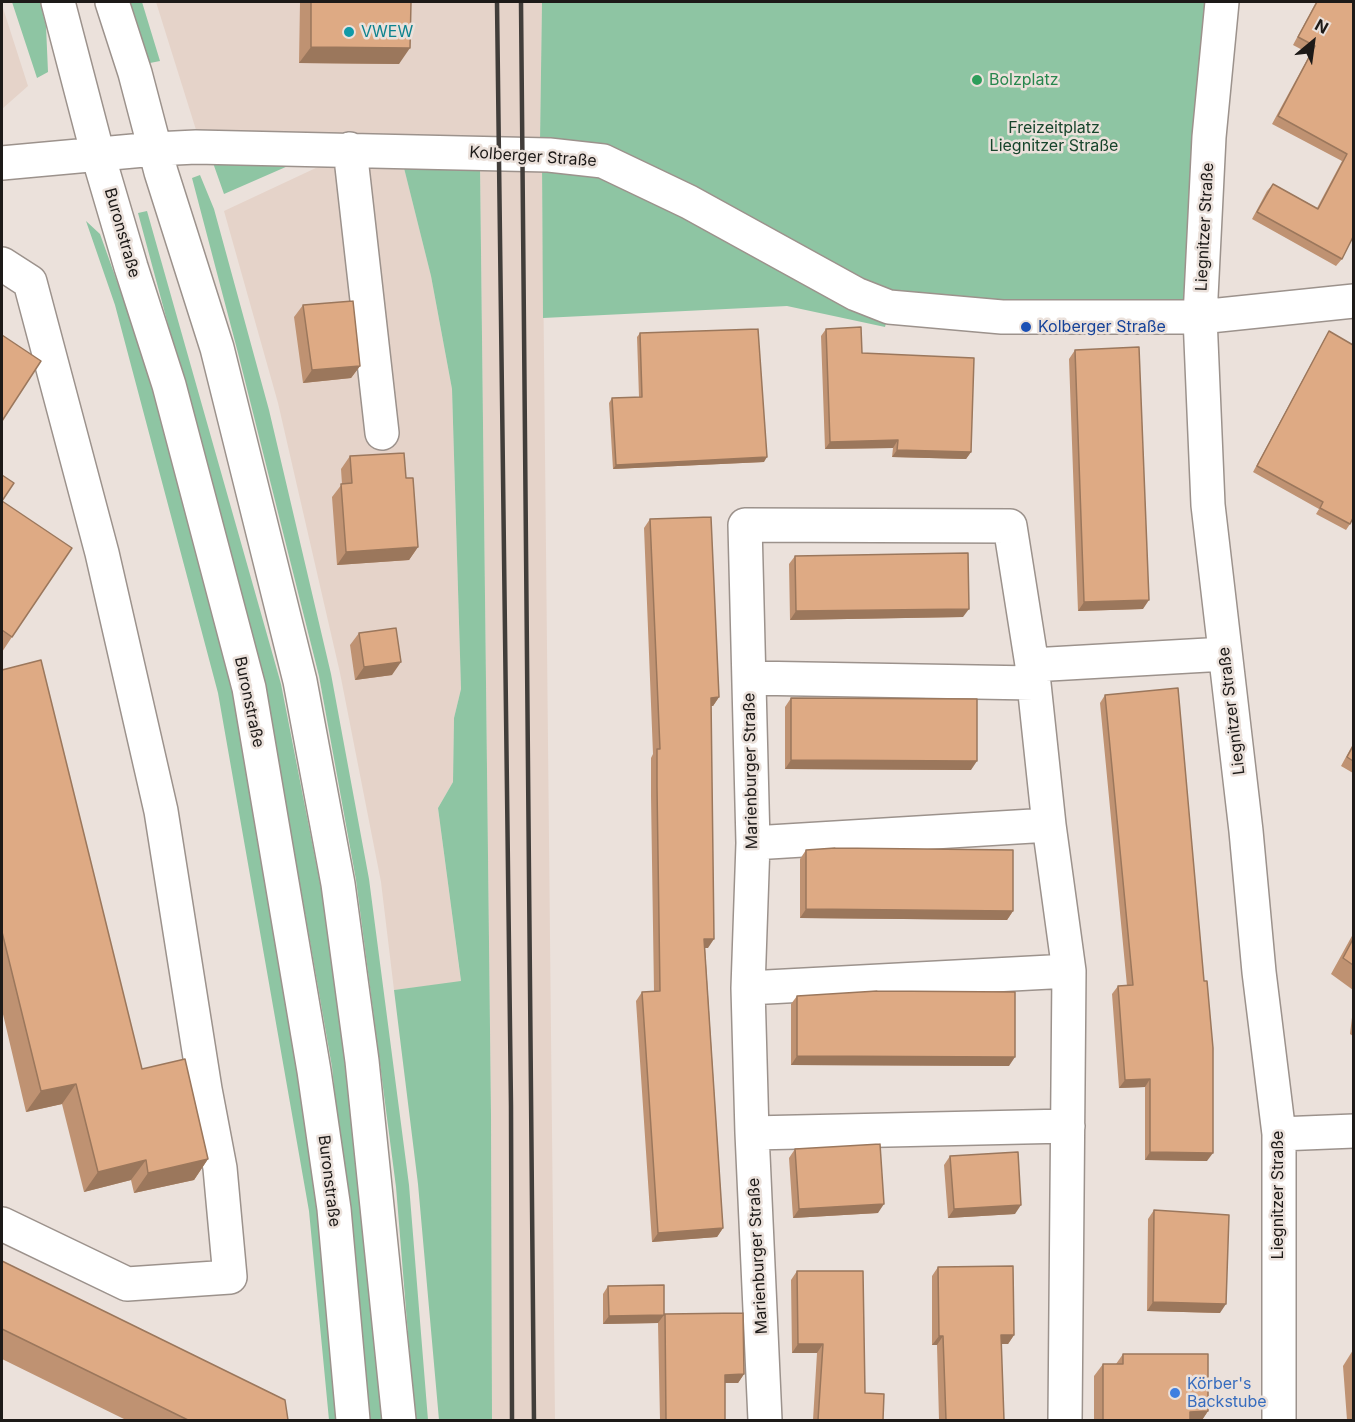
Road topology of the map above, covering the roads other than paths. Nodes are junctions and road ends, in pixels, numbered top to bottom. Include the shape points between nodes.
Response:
1 (58, 2) edge
2 (112, 2) edge
3 (1221, 2) edge
4 (155, 149) junction
5 (350, 149) junction
6 (98, 155) junction
7 (2, 163) edge
8 (2, 264) edge
9 (1353, 301) edge
10 (1200, 317) junction
11 (382, 433) dead end
12 (1225, 654) junction
13 (1032, 674) junction
14 (749, 678) junction
15 (1050, 825) junction
16 (753, 843) junction
17 (1069, 971) junction
18 (748, 988) junction
19 (1068, 1126) junction
20 (1353, 1131) edge
21 (752, 1133) junction
22 (1279, 1134) junction
23 (2, 1224) edge
24 (353, 1420) edge
25 (399, 1420) edge
26 (765, 1420) edge
27 (1065, 1420) edge
28 (1279, 1420) edge

1 - 6 street, Buronstraße
2 - 4 street
3 - 10 street, Liegnitzer Straße
4 - 5 street, Kolberger Straße
4 - 6 street, Kolberger Straße
4 - 25 street via 217,348 304,704 339,884 363,1061
5 - 10 street, Kolberger Straße via 549,155 603,161 689,201 856,294 889,307 1002,317
5 - 11 street
6 - 7 street, Kolberger Straße
6 - 24 street, Buronstraße via 169,385 249,688 334,1209
8 - 23 street via 30,282 102,554 161,811 220,1168 230,1277 127,1284
9 - 10 street, Kolberger Straße
10 - 12 street, Liegnitzer Straße via 1208,505
12 - 13 street
12 - 22 street, Liegnitzer Straße
13 - 14 street
13 - 14 street, Marienburger Straße via 1010,526 745,525
13 - 15 street, Marienburger Straße
14 - 16 street, Marienburger Straße
15 - 16 street
15 - 17 street, Marienburger Straße
16 - 18 street, Marienburger Straße
17 - 18 street
17 - 19 street, Marienburger Straße
18 - 21 street, Marienburger Straße
19 - 21 street
19 - 27 street, Marienburger Straße
20 - 22 street
21 - 26 street, Marienburger Straße
22 - 28 street, Liegnitzer Straße

